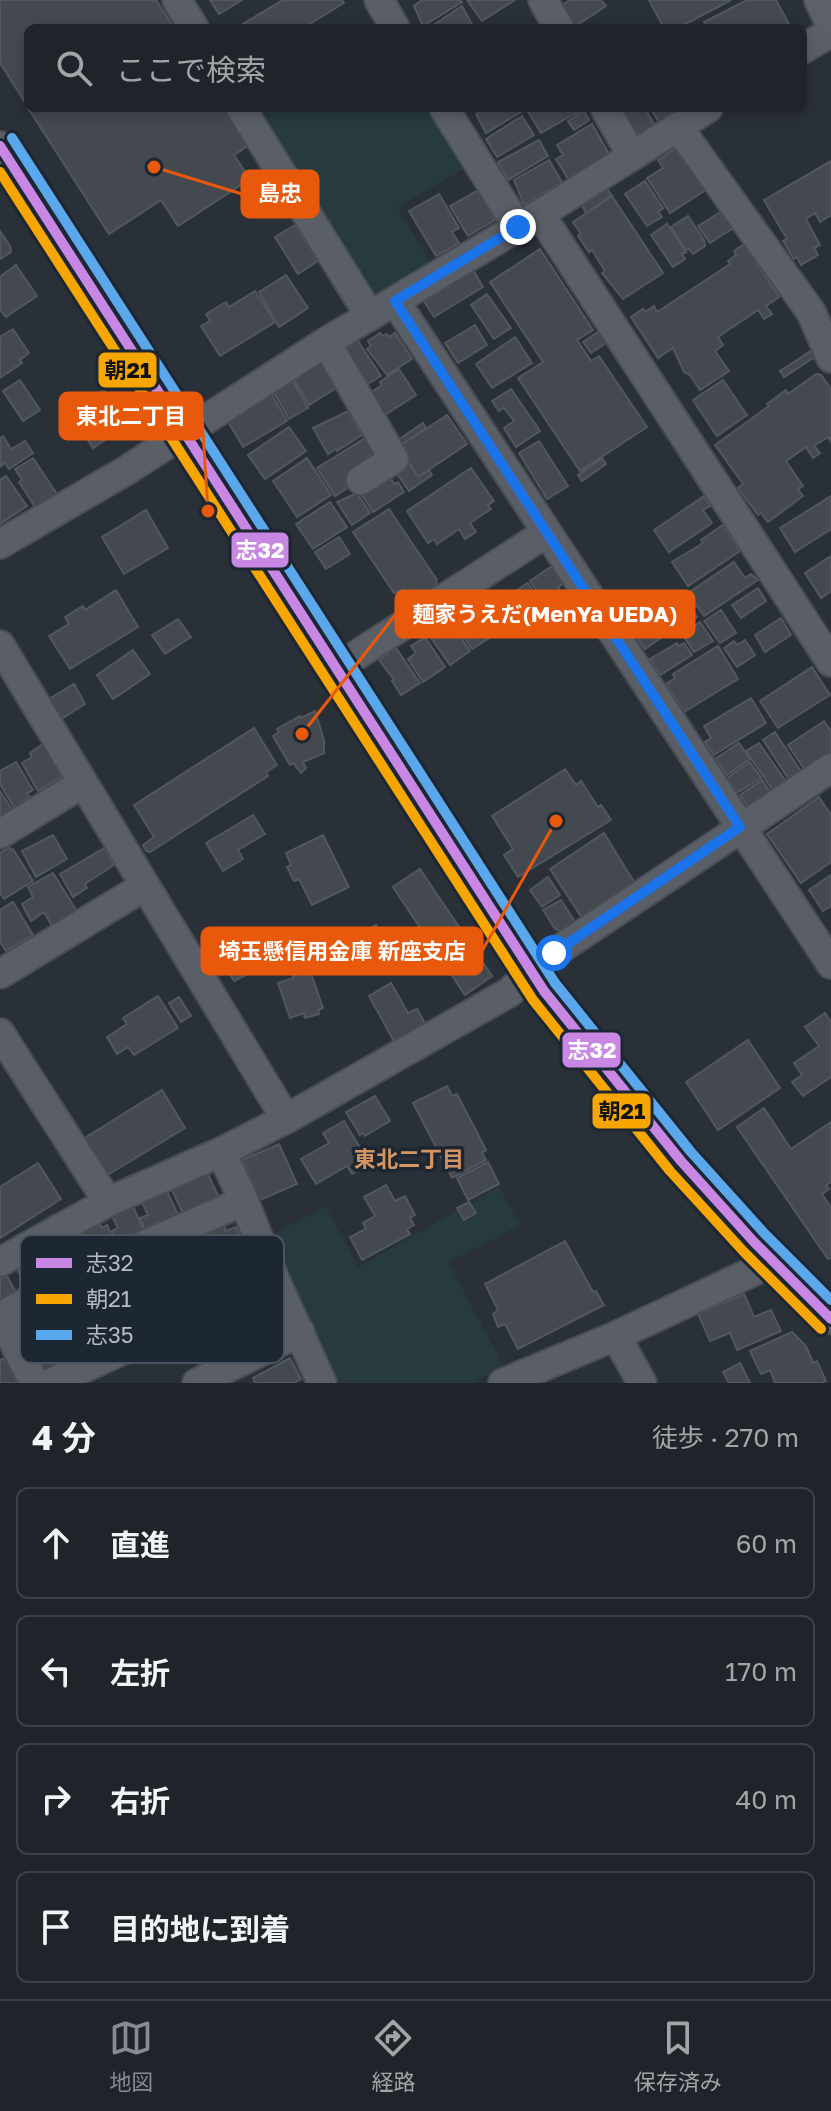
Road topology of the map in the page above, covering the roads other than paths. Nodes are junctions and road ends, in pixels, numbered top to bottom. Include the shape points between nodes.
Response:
1 (177, 0) edge
2 (379, 0) edge
3 (543, 0) edge
4 (823, 0) edge
5 (831, 16) edge
6 (192, 24) edge
7 (392, 24) edge
8 (557, 24) edge
9 (831, 32) edge
10 (807, 47) edge
11 (248, 112) edge
12 (447, 112) edge
13 (607, 112) edge
14 (702, 112) edge
15 (678, 127) junction
16 (0, 146) edge
17 (632, 156) junction
18 (529, 220) junction
19 (395, 301) junction
20 (370, 316) junction
21 (326, 342) junction
22 (831, 358) edge
23 (185, 431) junction
24 (361, 480) dead end
25 (546, 533) junction
26 (0, 544) edge
27 (0, 645) edge
28 (831, 662) edge
29 (335, 669) junction
30 (831, 768) edge
31 (83, 783) junction
32 (740, 827) junction
33 (0, 834) edge
34 (145, 886) junction
35 (831, 964) edge
36 (530, 971) junction
37 (0, 974) edge
38 (4, 1047) edge
39 (286, 1119) junction
40 (221, 1152) junction
41 (244, 1201) junction
42 (108, 1202) junction
43 (58, 1229) junction
44 (47, 1235) edge
45 (60, 1235) edge
46 (167, 1235) edge
47 (257, 1235) edge
48 (20, 1251) edge
49 (0, 1262) edge
50 (773, 1262) junction
51 (284, 1299) edge
52 (20, 1306) edge
53 (831, 1319) edge
54 (300, 1332) junction
55 (616, 1336) junction
56 (284, 1340) edge
57 (20, 1355) edge
58 (24, 1363) edge
59 (94, 1363) edge
60 (237, 1363) edge
61 (34, 1383) edge
62 (51, 1383) edge
63 (197, 1383) edge
64 (322, 1383) edge
65 (503, 1383) edge
66 (642, 1383) edge

1 - 6 street
2 - 7 street
3 - 8 street
4 - 5 main road
9 - 10 street
11 - 20 street
12 - 18 street
13 - 17 street
14 - 15 street
15 - 17 street
15 - 22 street via 811,312
16 - 23 street
17 - 18 street
18 - 19 street
18 - 28 street
19 - 20 street
19 - 25 street
20 - 21 street
21 - 23 street
21 - 24 street via 394,459
23 - 26 street
23 - 29 street
25 - 29 street
25 - 32 street
27 - 31 street
29 - 36 street
30 - 32 street
31 - 33 street
31 - 34 street
32 - 35 street
32 - 36 street
34 - 37 street
34 - 39 street
36 - 39 street via 510,992
36 - 50 street via 705,1192
38 - 42 street
39 - 40 street
40 - 41 street
40 - 42 street
41 - 46 street
41 - 47 street
42 - 43 street
43 - 44 street
43 - 45 street
48 - 49 street
50 - 53 street
50 - 55 street
51 - 54 street
52 - 57 street via 1,1316
54 - 56 street
54 - 64 street
55 - 65 street
55 - 66 street
58 - 61 street
59 - 62 street
60 - 63 street

